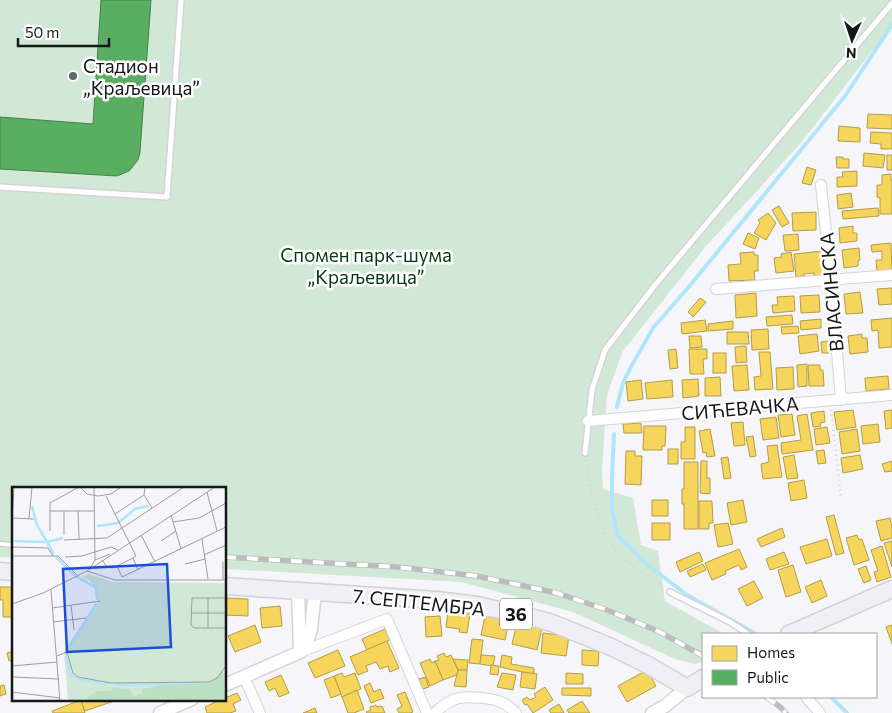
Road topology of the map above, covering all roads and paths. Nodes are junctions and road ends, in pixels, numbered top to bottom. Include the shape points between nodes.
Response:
1 (181, 0) edge
2 (892, 3) edge
3 (821, 185) dead end
4 (0, 187) edge
5 (892, 275) edge
6 (831, 280) junction
7 (716, 289) dead end
8 (892, 395) edge
9 (841, 400) junction
10 (830, 401) junction
11 (588, 421) junction
12 (585, 454) joint
13 (841, 499) dead end
14 (226, 586) edge
15 (892, 589) edge
16 (298, 591) junction
17 (315, 592) junction
18 (670, 592) joint
19 (746, 633) edge
20 (791, 633) edge
21 (300, 652) junction
22 (244, 677) junction
23 (697, 682) edge
24 (226, 685) edge
25 (807, 698) edge
26 (190, 700) edge
27 (662, 709) edge
28 (160, 713) edge
29 (260, 713) edge
30 (427, 713) edge
31 (435, 713) edge
32 (516, 713) edge
33 (652, 713) edge
34 (820, 713) edge

1 - 4 lane via 167,197
2 - 11 lane via 655,285 605,350 592,390
3 - 6 street, ВЛАСИНСКА
5 - 6 street
6 - 7 street
6 - 9 street, ВЛАСИНСКА
8 - 9 street, СИЋЕВАЧКА
9 - 10 street, СИЋЕВАЧКА
10 - 11 street, СИЋЕВАЧКА
10 - 13 path
11 - 12 lane
12 - 18 path via 593,501 604,534 622,558
14 - 16 main road, 7. СЕПТЕМБРА / 36
15 - 20 main road
16 - 17 main road, 7. СЕПТЕМБРА / 36
16 - 21 street
17 - 21 street via 311,629
17 - 23 main road, 7. СЕПТЕМБРА / 36 via 451,602 534,618
18 - 19 lane
21 - 22 street
21 - 30 street via 387,618
22 - 24 street
22 - 29 street
23 - 27 street
25 - 34 street
26 - 28 street
27 - 33 street
31 - 32 street via 450,701 472,698 496,701

